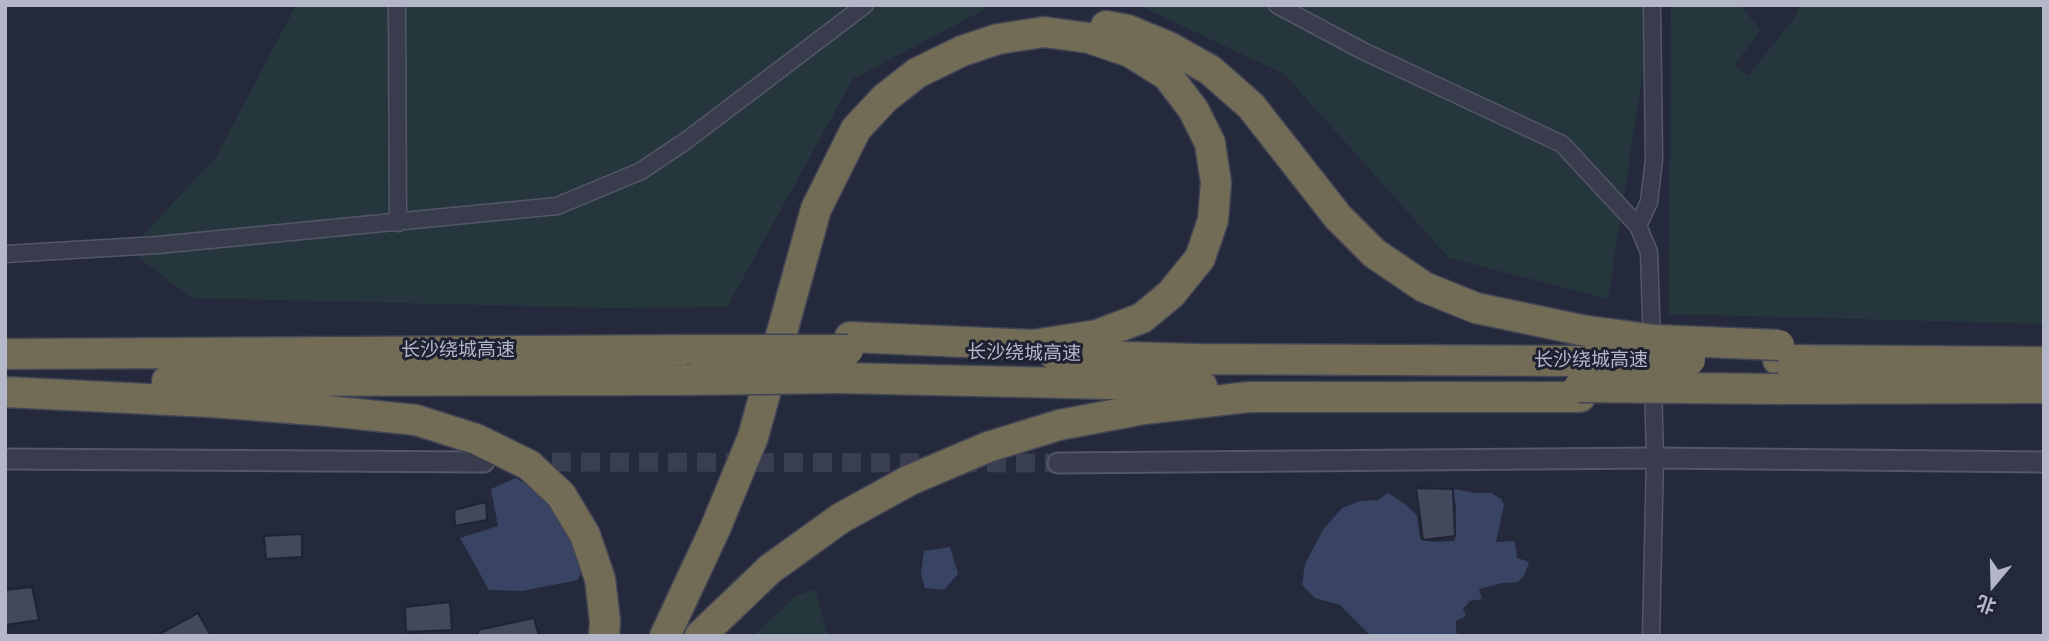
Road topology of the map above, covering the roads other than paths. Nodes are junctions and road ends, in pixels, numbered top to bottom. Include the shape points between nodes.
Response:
1 (397, 5) edge
2 (866, 5) edge
3 (1277, 5) edge
4 (1653, 5) edge
5 (398, 223) junction
6 (1638, 226) junction
7 (5, 254) edge
8 (849, 344) junction
9 (5, 354) edge
10 (2044, 362) edge
11 (1774, 371) junction
12 (5, 381) edge
13 (1580, 382) junction
14 (2044, 388) edge
15 (5, 392) edge
16 (1654, 458) junction
17 (5, 459) edge
18 (484, 462) dead end
19 (2044, 462) edge
20 (1058, 463) tunnel mouth
21 (604, 636) edge
22 (649, 636) edge
23 (665, 636) edge
24 (701, 636) edge
25 (1651, 636) edge

1 - 5 street
2 - 5 street via 687,141 640,171 557,206
3 - 6 street via 1363,51 1562,144
4 - 6 street via 1654,159 1649,202
5 - 7 street
6 - 16 street via 1649,253 1651,281
8 - 9 highway, 长沙绕城高速
8 - 13 highway, 长沙绕城高速
8 - 23 highway via 1034,345 1097,335 1142,318 1200,258 1213,220 1216,183 1210,143 1193,109 1167,75 1130,52 1089,38 1044,33 998,39 962,51 917,73 885,99 856,129 816,209 753,437
10 - 11 highway
11 - 13 highway, bridge
11 - 14 highway
11 - 22 highway, bridge via 1656,340 1476,308 1424,287 1374,253 1338,218 1251,106 1210,70 1170,47 1128,30 1073,20 1022,21 970,32 916,56 873,90 846,121 822,160 802,208 746,410 714,495
12 - 13 highway, 长沙绕城高速, bridge via 838,378 1148,386
13 - 24 highway via 1249,397 1059,425 988,447 910,480 841,518 770,569
15 - 21 highway via 341,412 416,420 476,439 529,465 561,495 585,535 600,579
16 - 19 street
16 - 20 street
16 - 25 street
17 - 18 street

